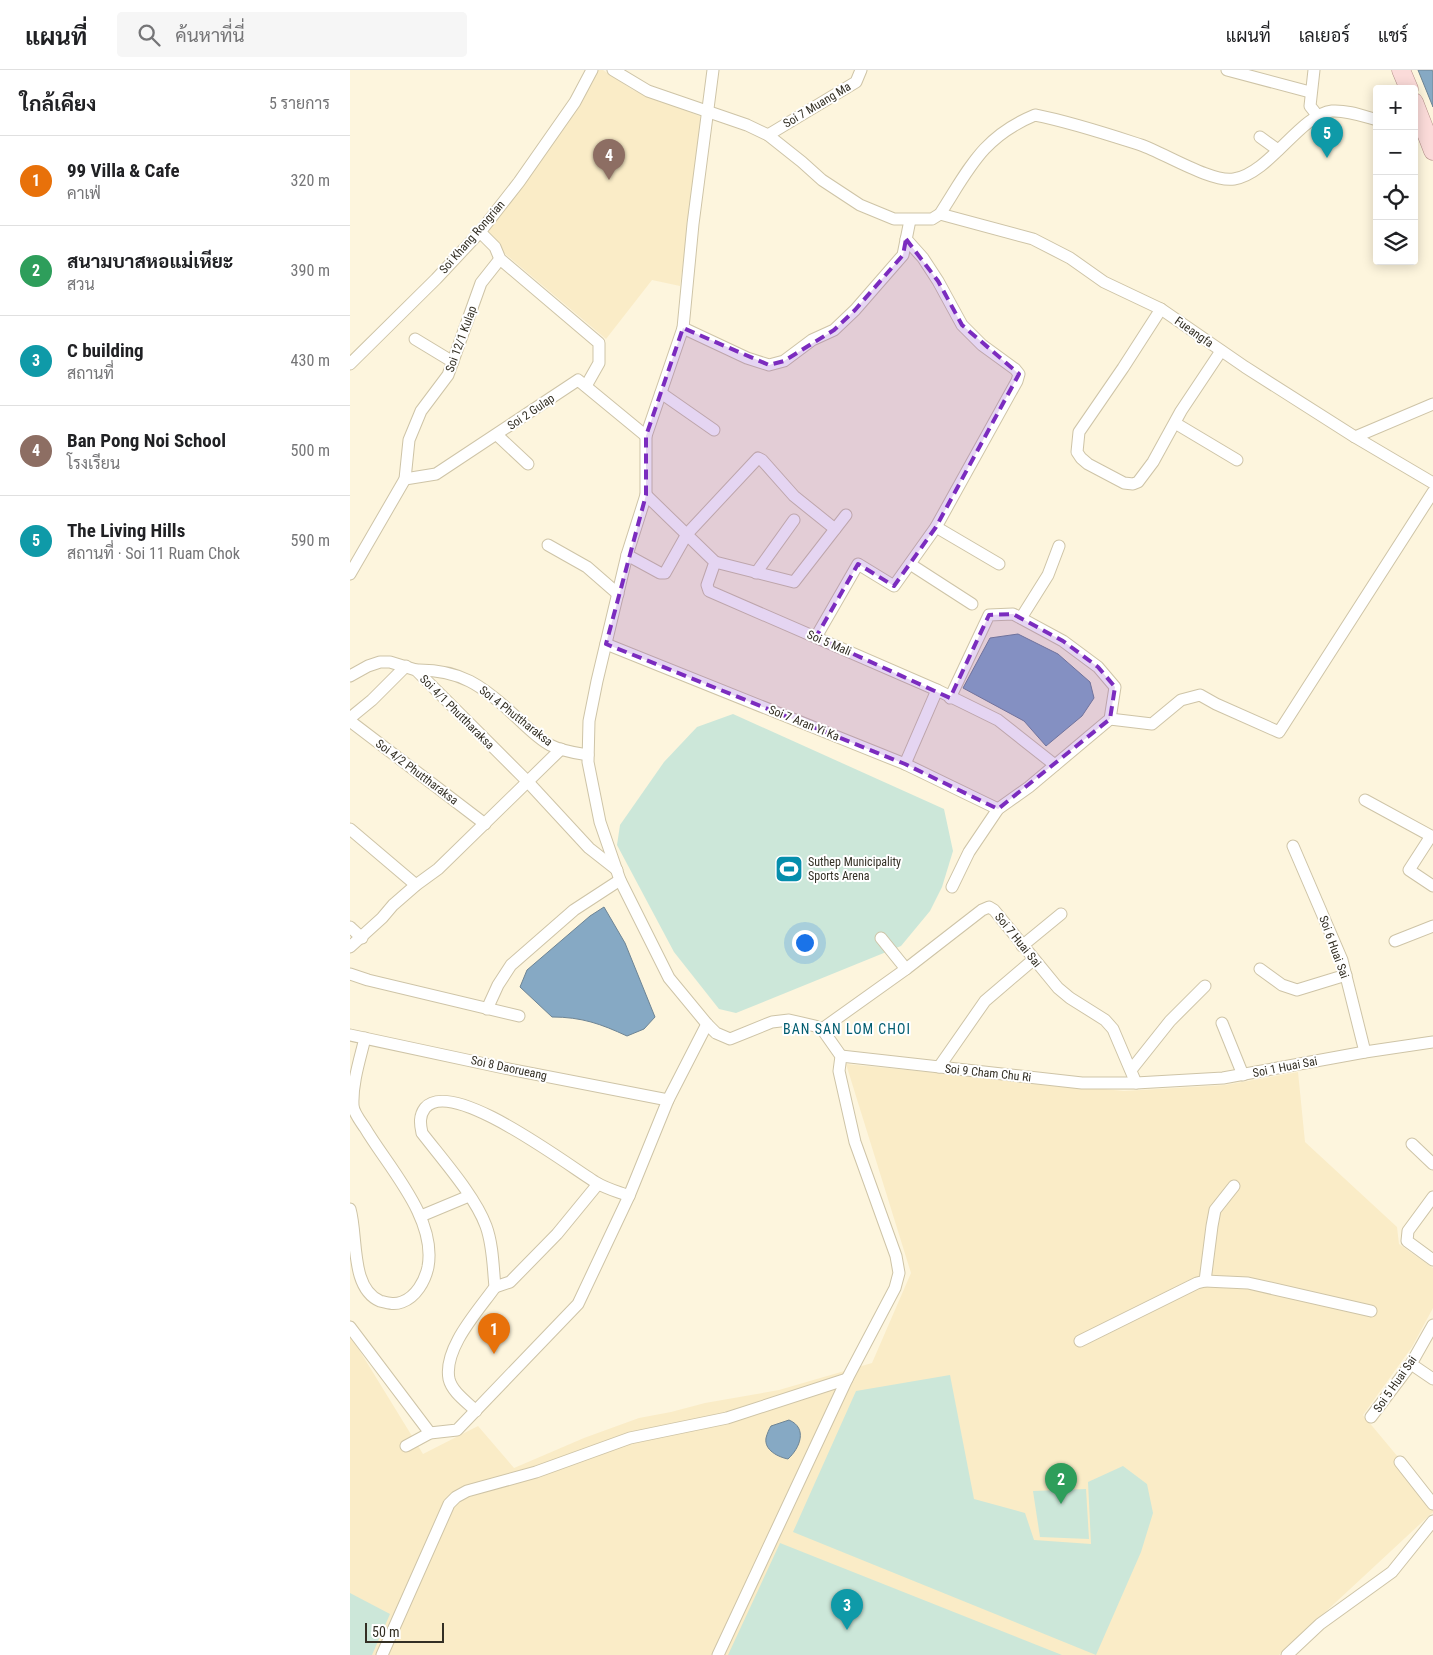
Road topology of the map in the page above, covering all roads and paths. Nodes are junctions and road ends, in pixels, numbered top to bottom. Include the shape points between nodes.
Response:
1 (592, 70) edge
2 (613, 70) edge
3 (714, 70) edge
4 (861, 70) edge
5 (1227, 70) edge
6 (1314, 70) edge
7 (1401, 70) edge
8 (1407, 85) edge
9 (1310, 92) junction
10 (1314, 111) junction
11 (708, 112) junction
12 (1418, 113) edge
13 (1373, 119) edge
14 (768, 135) junction
15 (1260, 137) dead end
16 (1427, 138) edge
17 (1278, 150) junction
18 (940, 214) junction
19 (910, 220) junction
20 (480, 232) junction
21 (906, 239) junction
22 (500, 259) junction
23 (1161, 309) junction
24 (683, 328) junction
25 (415, 339) dead end
26 (1221, 350) junction
27 (453, 362) junction
28 (350, 364) edge
29 (586, 386) junction
30 (660, 393) junction
31 (1433, 404) edge
32 (1175, 423) junction
33 (714, 430) dead end
34 (496, 435) junction
35 (646, 436) junction
36 (1354, 437) junction
37 (1237, 460) dead end
38 (528, 464) dead end
39 (405, 479) junction
40 (1433, 483) edge
41 (1433, 492) edge
42 (646, 495) junction
43 (846, 515) dead end
44 (794, 520) dead end
45 (936, 527) junction
46 (835, 528) junction
47 (687, 534) junction
48 (548, 545) dead end
49 (1060, 546) dead end
50 (627, 555) junction
51 (715, 562) junction
52 (910, 564) junction
53 (999, 564) dead end
54 (756, 573) junction
55 (350, 574) edge
56 (618, 594) junction
57 (972, 604) dead end
58 (1021, 618) junction
59 (816, 637) junction
60 (606, 644) junction
61 (411, 668) junction
62 (350, 676) edge
63 (937, 690) junction
64 (950, 698) junction
65 (350, 719) edge
66 (1110, 719) junction
67 (561, 749) junction
68 (588, 756) junction
69 (904, 764) junction
70 (1055, 765) junction
71 (528, 782) junction
72 (1365, 800) dead end
73 (998, 809) junction
74 (485, 824) junction
75 (350, 829) edge
76 (1432, 835) edge
77 (1293, 846) dead end
78 (619, 875) junction
79 (416, 885) junction
80 (1433, 886) edge
81 (952, 887) dead end
82 (1061, 914) dead end
83 (1433, 926) edge
84 (350, 927) edge
85 (362, 938) junction
86 (881, 938) dead end
87 (1395, 941) dead end
88 (1022, 946) junction
89 (350, 947) edge
90 (1033, 960) junction
91 (906, 969) junction
92 (1260, 969) dead end
93 (350, 974) edge
94 (1346, 975) junction
95 (1205, 986) dead end
96 (487, 1009) junction
97 (520, 1016) dead end
98 (1222, 1022) dead end
99 (707, 1024) junction
100 (822, 1029) junction
101 (350, 1035) edge
102 (365, 1038) junction
103 (1433, 1042) edge
104 (1365, 1052) junction
105 (841, 1056) junction
106 (939, 1067) junction
107 (1130, 1070) junction
108 (1243, 1075) junction
109 (1136, 1083) junction
110 (668, 1100) junction
111 (1412, 1144) dead end
112 (1433, 1164) edge
113 (598, 1184) junction
114 (1234, 1186) dead end
115 (469, 1196) junction
116 (629, 1196) junction
117 (1433, 1197) edge
118 (350, 1209) edge
119 (421, 1216) junction
120 (1433, 1260) edge
121 (1205, 1281) junction
122 (495, 1287) junction
123 (1371, 1311) dead end
124 (1433, 1325) edge
125 (350, 1327) edge
126 (1080, 1341) dead end
127 (1411, 1364) junction
128 (848, 1379) junction
129 (1433, 1379) edge
130 (476, 1411) junction
131 (1371, 1417) dead end
132 (430, 1433) junction
133 (406, 1446) dead end
134 (1400, 1462) dead end
135 (1433, 1504) edge
136 (1433, 1522) edge
137 (382, 1655) edge
138 (718, 1655) edge
139 (1287, 1655) edge

1 - 20 street, Soi Khang Rongrian via 575,102
2 - 11 street via 648,91
3 - 11 street
4 - 14 street, Soi 7 Muang Ma via 856,82
5 - 9 street
6 - 9 street
7 - 8 main road
9 - 10 street
10 - 13 street via 1338,111
10 - 17 street
11 - 14 street
11 - 24 street
12 - 16 main road
14 - 19 street via 822,180 860,205 894,219
15 - 17 street
17 - 18 street via 1263,164 1240,178 1230,180 1210,175 1143,146 1035,115 986,145
18 - 19 street via 932,219
18 - 23 street, Fueangfa via 1033,239 1070,258 1104,282
19 - 21 street
20 - 22 street
20 - 28 street, Soi Khang Rongrian
21 - 24 street via 904,254 856,310 834,330 769,366
21 - 45 street via 930,269 962,325 1019,374
22 - 27 street, Soi 12/1 Kulap via 481,283
22 - 29 street via 599,343 599,363
23 - 26 street, Fueangfa
23 - 32 street via 1079,432 1077,452 1104,474 1124,484 1133,484 1153,462
24 - 30 street
25 - 27 street
26 - 32 street
26 - 36 street, Fueangfa
27 - 39 street, Soi 12/1 Kulap via 448,375 421,411 409,440
29 - 34 street, Soi 2 Gulap via 578,380
29 - 35 street
30 - 33 street
30 - 35 street
31 - 36 street
32 - 37 street
34 - 38 street
34 - 39 street, Soi 2 Gulap via 436,474
35 - 42 street
36 - 40 street, Fueangfa
39 - 55 street
41 - 66 street via 1278,732 1200,695 1181,700 1152,724
42 - 47 street
42 - 50 street
43 - 46 street
44 - 54 street
45 - 52 street
45 - 53 street
46 - 47 street via 798,500 758,458
46 - 54 street via 794,582
47 - 50 street via 663,574
47 - 51 street
48 - 56 street via 587,567
49 - 58 street via 1048,575
50 - 56 street
51 - 54 street
51 - 59 street, Soi 5 Mali via 707,585 709,591
52 - 57 street
52 - 59 street via 894,586 858,564
56 - 60 street
58 - 64 street via 1013,614 989,615
58 - 66 street via 1063,641 1098,667 1115,687
59 - 63 street, Soi 5 Mali
60 - 68 street via 588,721
60 - 69 street, Soi 7 Aran Yi Ka
61 - 62 street, Soi 4/1 Phuttharaksa via 380,662
61 - 65 street
61 - 67 street, Soi 4 Phuttharaksa via 435,670 477,685 532,732
61 - 71 street, Soi 4/1 Phuttharaksa
63 - 64 street, Soi 5 Mali
63 - 69 street
64 - 70 street, Soi 5 Mali via 998,720
65 - 74 street, Soi 4/2 Phuttharaksa
66 - 70 street
67 - 68 street, Soi 4 Phuttharaksa
67 - 71 street
68 - 78 street via 600,822
69 - 73 street, Soi 7 Aran Yi Ka
70 - 73 street
71 - 74 street
71 - 78 street, Soi 4/1 Phuttharaksa via 589,848
72 - 76 street
73 - 81 street via 969,852
74 - 79 street via 438,869
75 - 79 street
76 - 80 street via 1409,870
77 - 94 street, Soi 6 Huai Sai
78 - 96 street via 511,965
78 - 99 street via 670,978
79 - 85 street
82 - 88 street
83 - 87 street
84 - 85 street
85 - 89 street
86 - 91 street
88 - 90 street, Soi 7 Huai Sai
88 - 91 street, Soi 7 Huai Sai via 989,907
90 - 106 street via 985,1001
90 - 107 street, Soi 7 Huai Sai via 1058,988 1105,1020
91 - 100 street, Soi 7 Huai Sai
92 - 94 street via 1282,985 1297,990
93 - 96 street
94 - 104 street, Soi 6 Huai Sai
95 - 107 street via 1170,1021
96 - 97 street
98 - 108 street
99 - 100 street via 716,1033 730,1039 772,1022 788,1020
99 - 110 street
100 - 105 street
101 - 102 street, Soi 8 Daorueang
102 - 110 street, Soi 8 Daorueang
102 - 119 street via 354,1086 353,1107
103 - 104 street, Soi 1 Huai Sai
104 - 108 street, Soi 1 Huai Sai
105 - 106 street, Soi 9 Cham Chu Ri
105 - 128 street via 839,1071 855,1142 900,1273
106 - 109 street, Soi 9 Cham Chu Ri via 1082,1083
107 - 109 street, Soi 7 Huai Sai
108 - 109 street, Soi 1 Huai Sai
110 - 116 street
111 - 112 street
113 - 115 street via 512,1127 448,1101 429,1104 419,1123 422,1133
113 - 116 street
113 - 122 street via 557,1234 510,1282
114 - 121 street via 1215,1210
115 - 119 street
115 - 122 street via 488,1231
116 - 130 street via 578,1304
117 - 120 street via 1408,1231 1407,1241
118 - 119 street via 358,1277 374,1298 394,1304 413,1296 428,1266 428,1244
121 - 123 street via 1248,1284
121 - 126 street via 1197,1282
122 - 130 street via 459,1339 450,1360 449,1380 456,1393
124 - 127 street, Soi 5 Huai Sai
125 - 132 street
127 - 129 street
127 - 131 street, Soi 5 Huai Sai
128 - 137 street via 727,1418 630,1438 536,1472 466,1491 449,1504
128 - 138 street
130 - 132 street via 457,1430
132 - 133 street
134 - 135 street
136 - 139 street via 1392,1572 1320,1624

